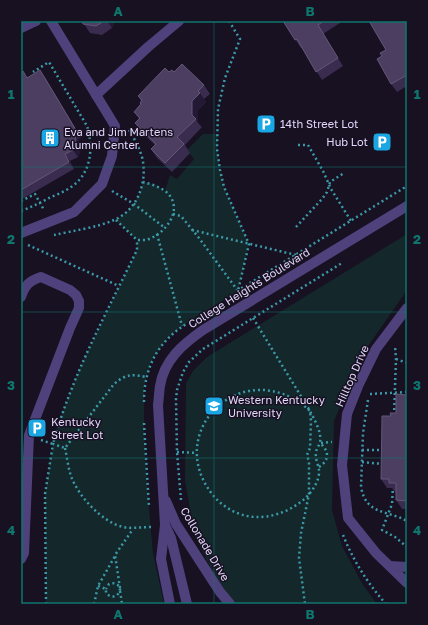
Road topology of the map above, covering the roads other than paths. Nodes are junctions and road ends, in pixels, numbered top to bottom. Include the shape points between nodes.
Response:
1 (36, 21) edge
2 (51, 21) edge
3 (179, 21) edge
4 (21, 28) edge
5 (96, 95) junction
6 (407, 206) edge
7 (22, 238) edge
8 (21, 297) edge
9 (407, 308) edge
10 (162, 494) junction
11 (164, 525) junction
12 (21, 559) edge
13 (390, 566) junction
14 (407, 567) edge
15 (407, 583) edge
16 (170, 604) edge
17 (187, 604) edge
18 (230, 604) edge

1 - 4 street
2 - 5 street
3 - 5 street
5 - 7 street via 115,126 112,156 102,184 74,212
6 - 10 street, College Heights Boulevard via 184,343 167,365 160,385 158,404
8 - 12 street via 31,280 41,277 70,290 79,301 79,308 29,435 24,553
9 - 13 street, Hilltop Drive via 376,349 359,384 347,414 342,465 348,518
10 - 11 street, College Heights Boulevard
10 - 18 street, Collonade Drive via 176,524
11 - 16 street, College Heights Boulevard via 161,559
11 - 17 street, College Heights Boulevard via 171,538
13 - 14 street
13 - 15 street, Hilltop Drive

